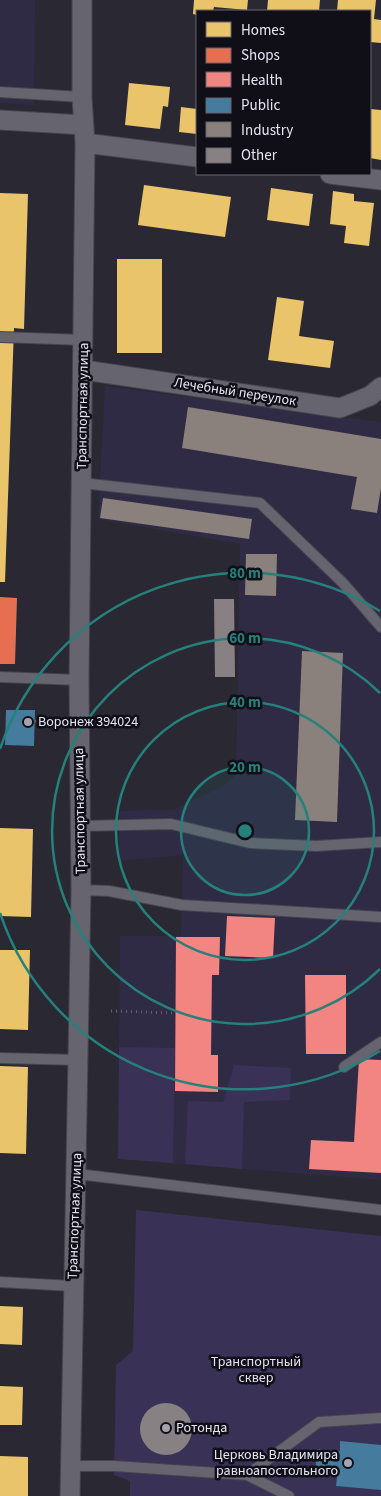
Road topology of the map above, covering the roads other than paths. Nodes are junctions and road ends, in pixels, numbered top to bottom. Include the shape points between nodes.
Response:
1 (82, 0) edge
2 (0, 92) edge
3 (82, 97) junction
4 (0, 120) edge
5 (85, 134) junction
6 (196, 157) edge
7 (338, 175) edge
8 (381, 180) edge
9 (0, 337) edge
10 (84, 340) junction
11 (84, 370) junction
12 (381, 387) edge
13 (82, 483) junction
14 (381, 626) edge
15 (0, 678) edge
16 (79, 680) junction
17 (81, 826) junction
18 (381, 842) edge
19 (81, 890) junction
20 (381, 917) edge
21 (381, 1042) edge
22 (0, 1058) edge
23 (79, 1060) junction
24 (344, 1067) dead end
25 (77, 1174) junction
26 (381, 1210) edge
27 (0, 1282) edge
28 (73, 1286) junction
29 (381, 1418) edge
30 (70, 1466) junction
31 (247, 1475) junction
32 (70, 1496) edge
33 (289, 1496) edge

1 - 3 street, Транспортная улица
2 - 3 lane
3 - 5 street, Транспортная улица
4 - 5 street
5 - 6 street
5 - 10 street, Транспортная улица
7 - 8 street
9 - 10 lane
10 - 11 street, Транспортная улица
11 - 12 street, Лечебный переулок via 340,408 370,396
11 - 13 street, Транспортная улица
13 - 14 lane via 260,503 343,583
13 - 16 street, Транспортная улица
15 - 16 lane
16 - 17 street, Транспортная улица
17 - 18 lane via 171,824 260,843 316,846
17 - 19 street, Транспортная улица
19 - 20 lane via 109,891 182,905
19 - 23 street, Транспортная улица
21 - 24 lane
22 - 23 lane
23 - 25 street, Транспортная улица
25 - 26 lane
25 - 28 street, Транспортная улица
27 - 28 lane
28 - 30 street, Транспортная улица
29 - 31 lane via 319,1422
30 - 31 lane
30 - 32 street, Транспортная улица
31 - 33 lane

